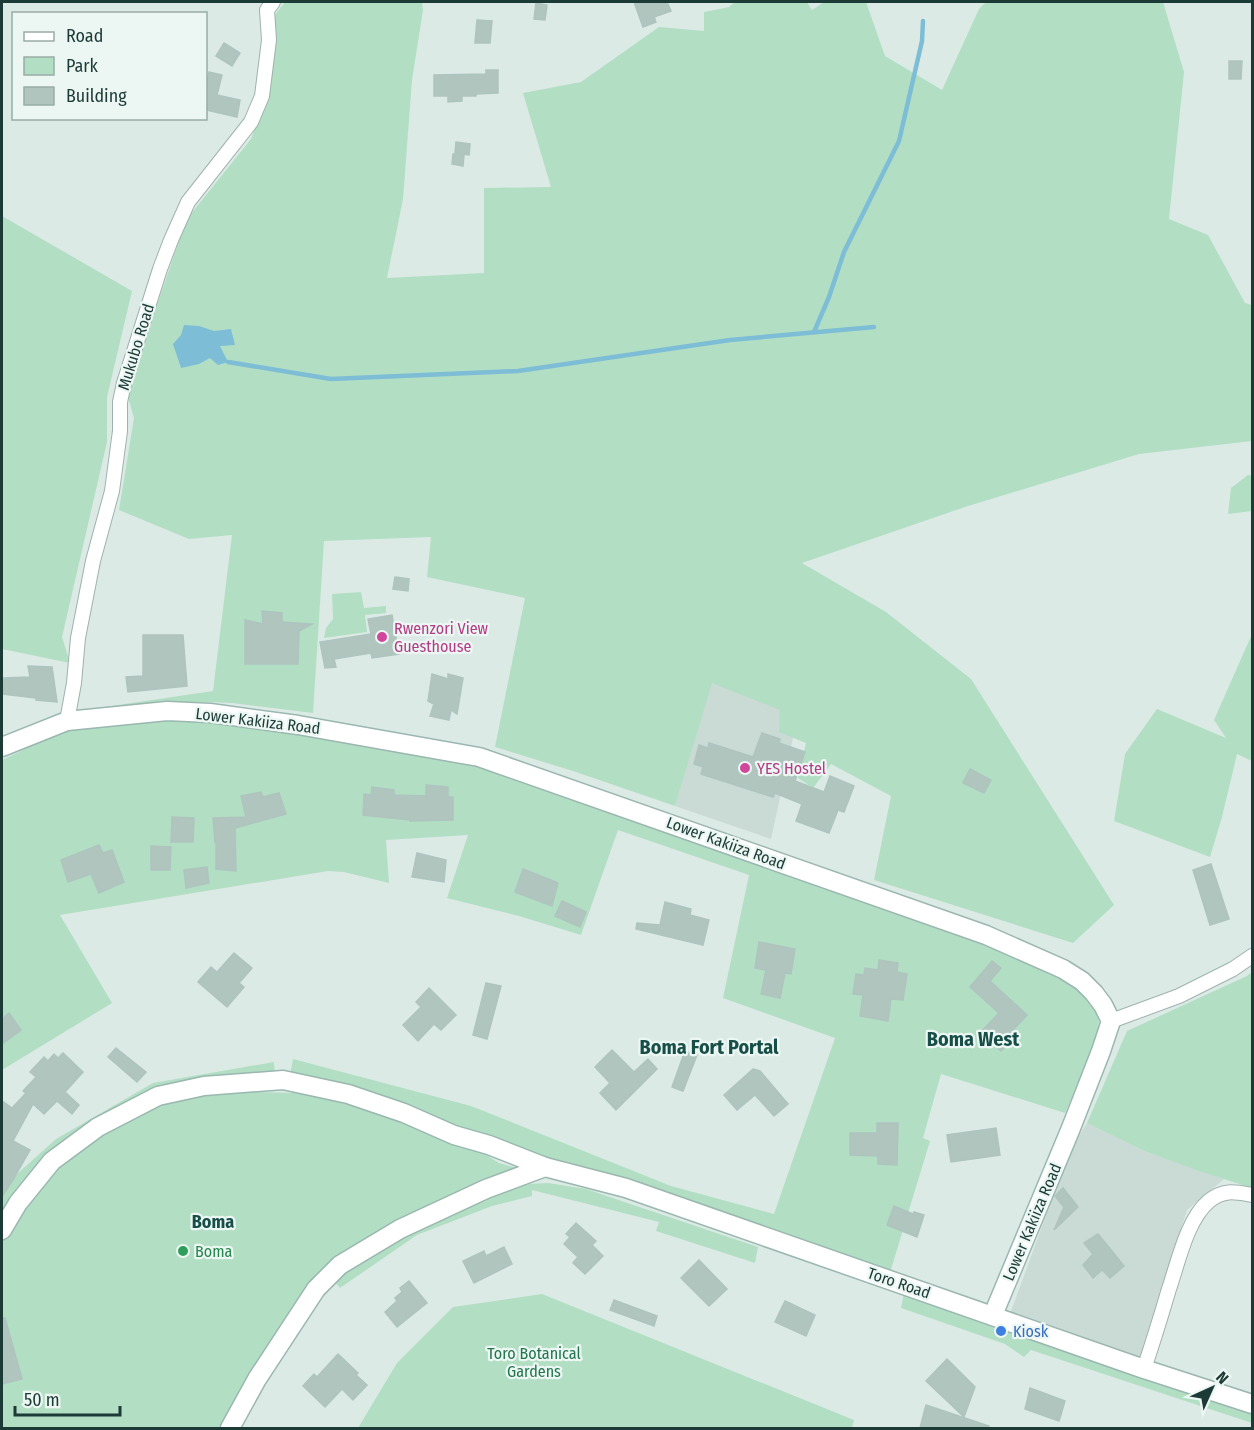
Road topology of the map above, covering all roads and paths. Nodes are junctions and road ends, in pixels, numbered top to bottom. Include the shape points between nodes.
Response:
1 (273, 2) edge
2 (67, 721) junction
3 (2, 747) edge
4 (1252, 956) edge
5 (1111, 1021) junction
6 (544, 1167) junction
7 (1252, 1195) edge
8 (2, 1230) edge
9 (993, 1315) junction
10 (1144, 1369) junction
11 (1252, 1404) edge
12 (230, 1428) edge

1 - 2 street, Mukubo Road via 267,10 269,40 262,96 251,122 188,202 160,269 124,383 112,491 93,561
2 - 3 main road, Lower Kakiiza Road
2 - 5 main road, Lower Kakiiza Road via 167,711 210,713 479,757 986,935 1082,981
4 - 5 street via 1179,996
5 - 9 main road, Lower Kakiiza Road
6 - 8 main road, Toro Road via 348,1094 283,1080 204,1086 158,1096 98,1127 52,1161
6 - 9 main road, Toro Road via 626,1188
6 - 12 main road via 400,1229 340,1265 316,1289
7 - 10 street via 1222,1193 1199,1212 1184,1244
9 - 10 main road, Toro Road
10 - 11 main road, Toro Road

